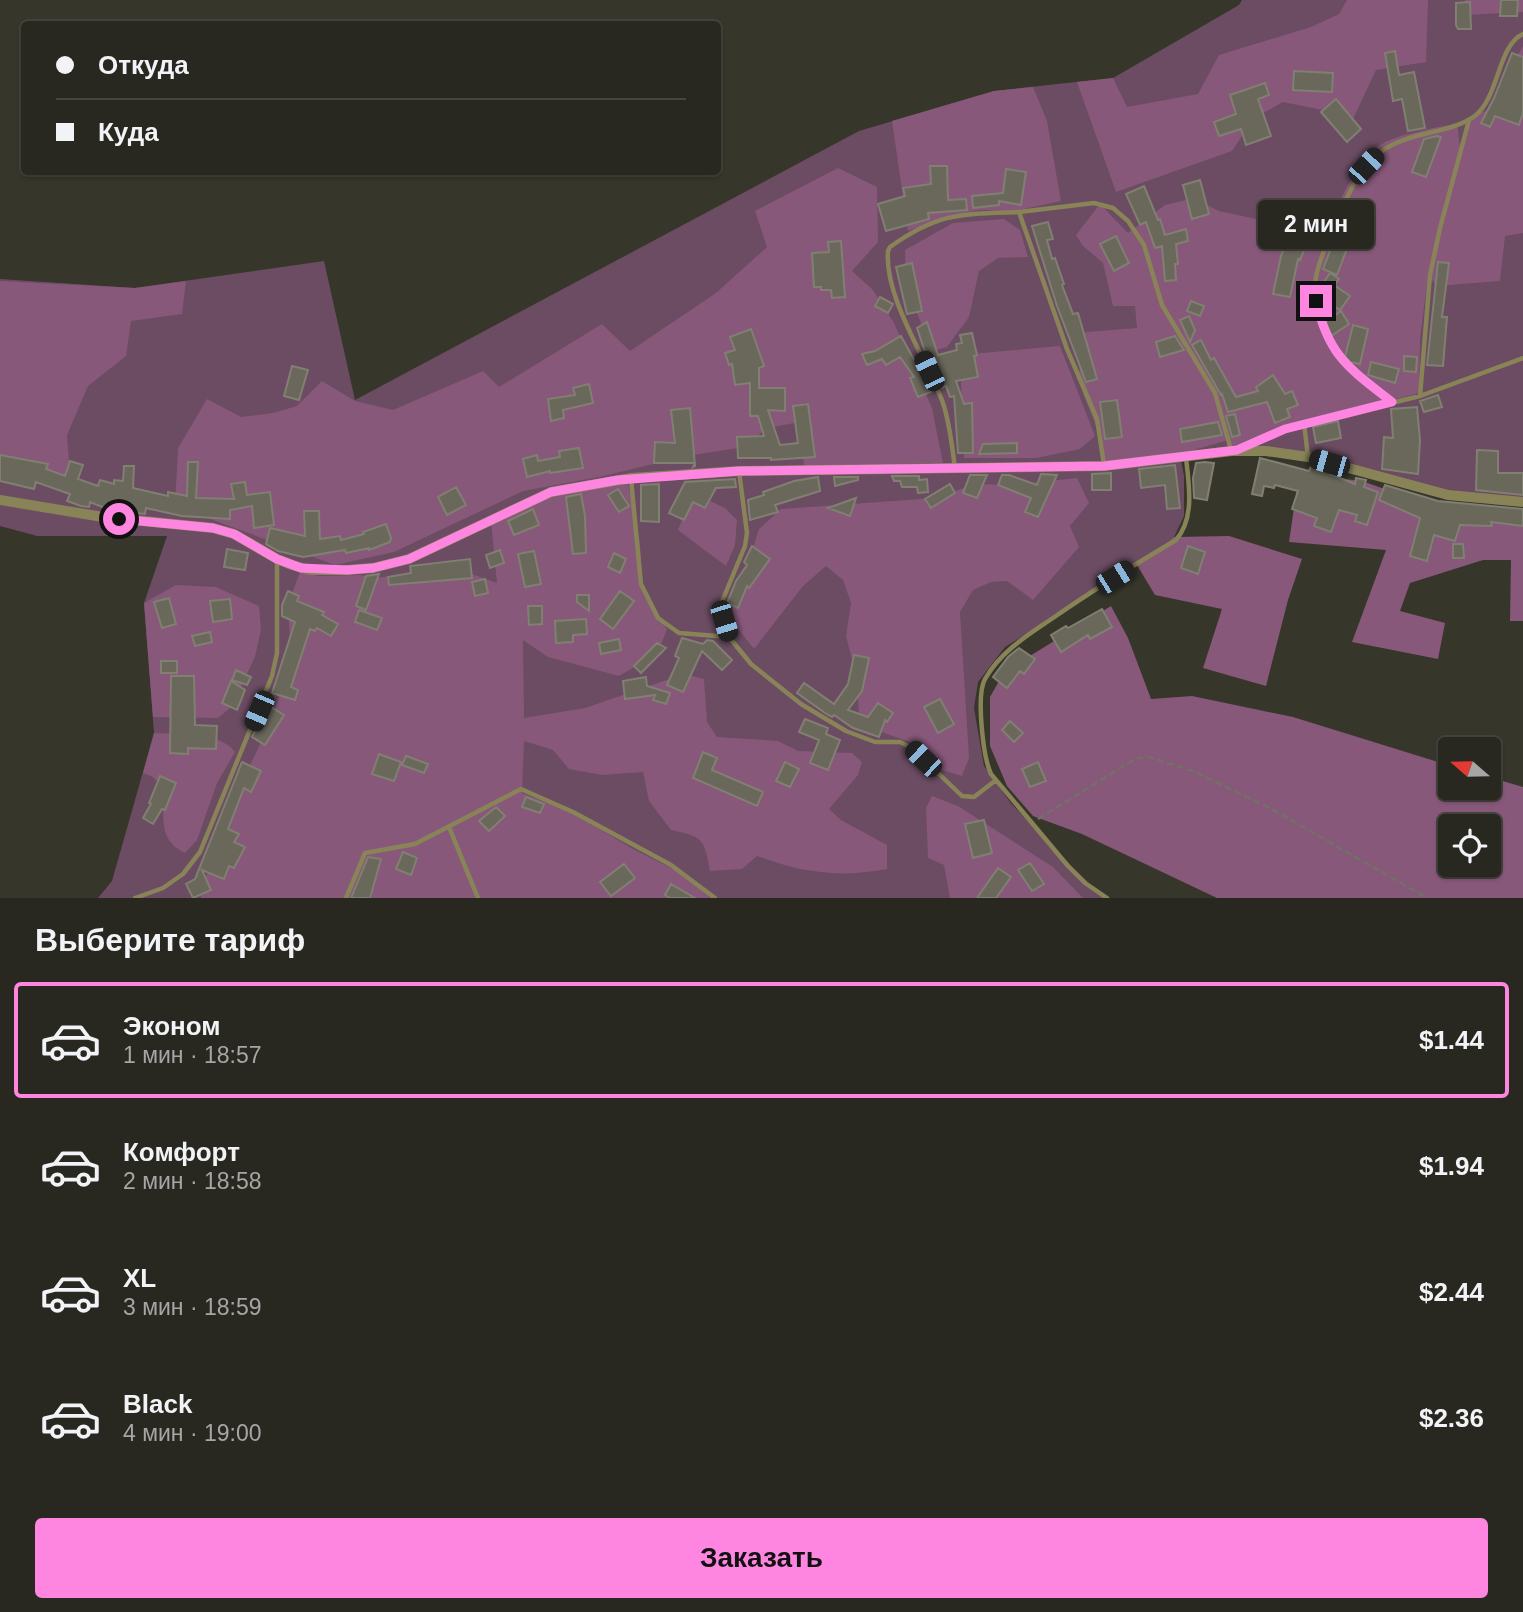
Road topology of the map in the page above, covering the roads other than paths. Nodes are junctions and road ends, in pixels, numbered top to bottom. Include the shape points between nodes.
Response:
1 (1523, 34) edge
2 (1469, 120) junction
3 (1019, 212) junction
4 (1523, 358) edge
5 (1420, 396) junction
6 (1392, 402) junction
7 (1304, 423) junction
8 (1234, 450) junction
9 (1186, 456) junction
10 (1307, 457) junction
11 (1104, 466) junction
12 (955, 469) junction
13 (739, 471) junction
14 (631, 478) junction
15 (0, 500) edge
16 (1523, 502) edge
17 (277, 559) junction
18 (729, 637) junction
19 (996, 780) junction
20 (449, 827) junction
21 (135, 898) edge
22 (346, 898) edge
23 (478, 898) edge
24 (715, 898) edge
25 (1107, 898) edge

1 - 2 lane via 1511,44 1484,106
2 - 5 lane via 1430,275
2 - 6 lane via 1398,141 1378,153 1353,185 1316,275 1321,324 1332,347 1347,366
3 - 8 lane via 1099,203 1114,208 1128,221 1144,245 1162,305 1215,393
3 - 11 lane via 1097,419
3 - 12 lane via 946,217 916,230 888,251 901,311 944,407
4 - 5 lane
5 - 6 lane
6 - 7 lane
7 - 8 lane
7 - 10 lane
8 - 9 street
8 - 10 street
9 - 11 street
9 - 19 lane via 1189,510 1176,540 1017,642 985,680 981,694 985,759
10 - 16 street via 1448,495
11 - 12 street
12 - 13 street
13 - 14 street
13 - 18 lane via 747,533 721,604
14 - 17 street via 551,492 395,564 310,569
14 - 18 lane via 641,584 658,618 680,632
15 - 17 street via 213,528 234,534
17 - 21 lane via 277,653 272,676 204,844 183,874 163,888
18 - 19 lane via 751,664 801,704 856,735 912,748 962,796 974,797
19 - 25 lane via 1068,866
20 - 22 lane via 415,844 365,853
20 - 23 lane
20 - 24 lane via 521,789 671,866

